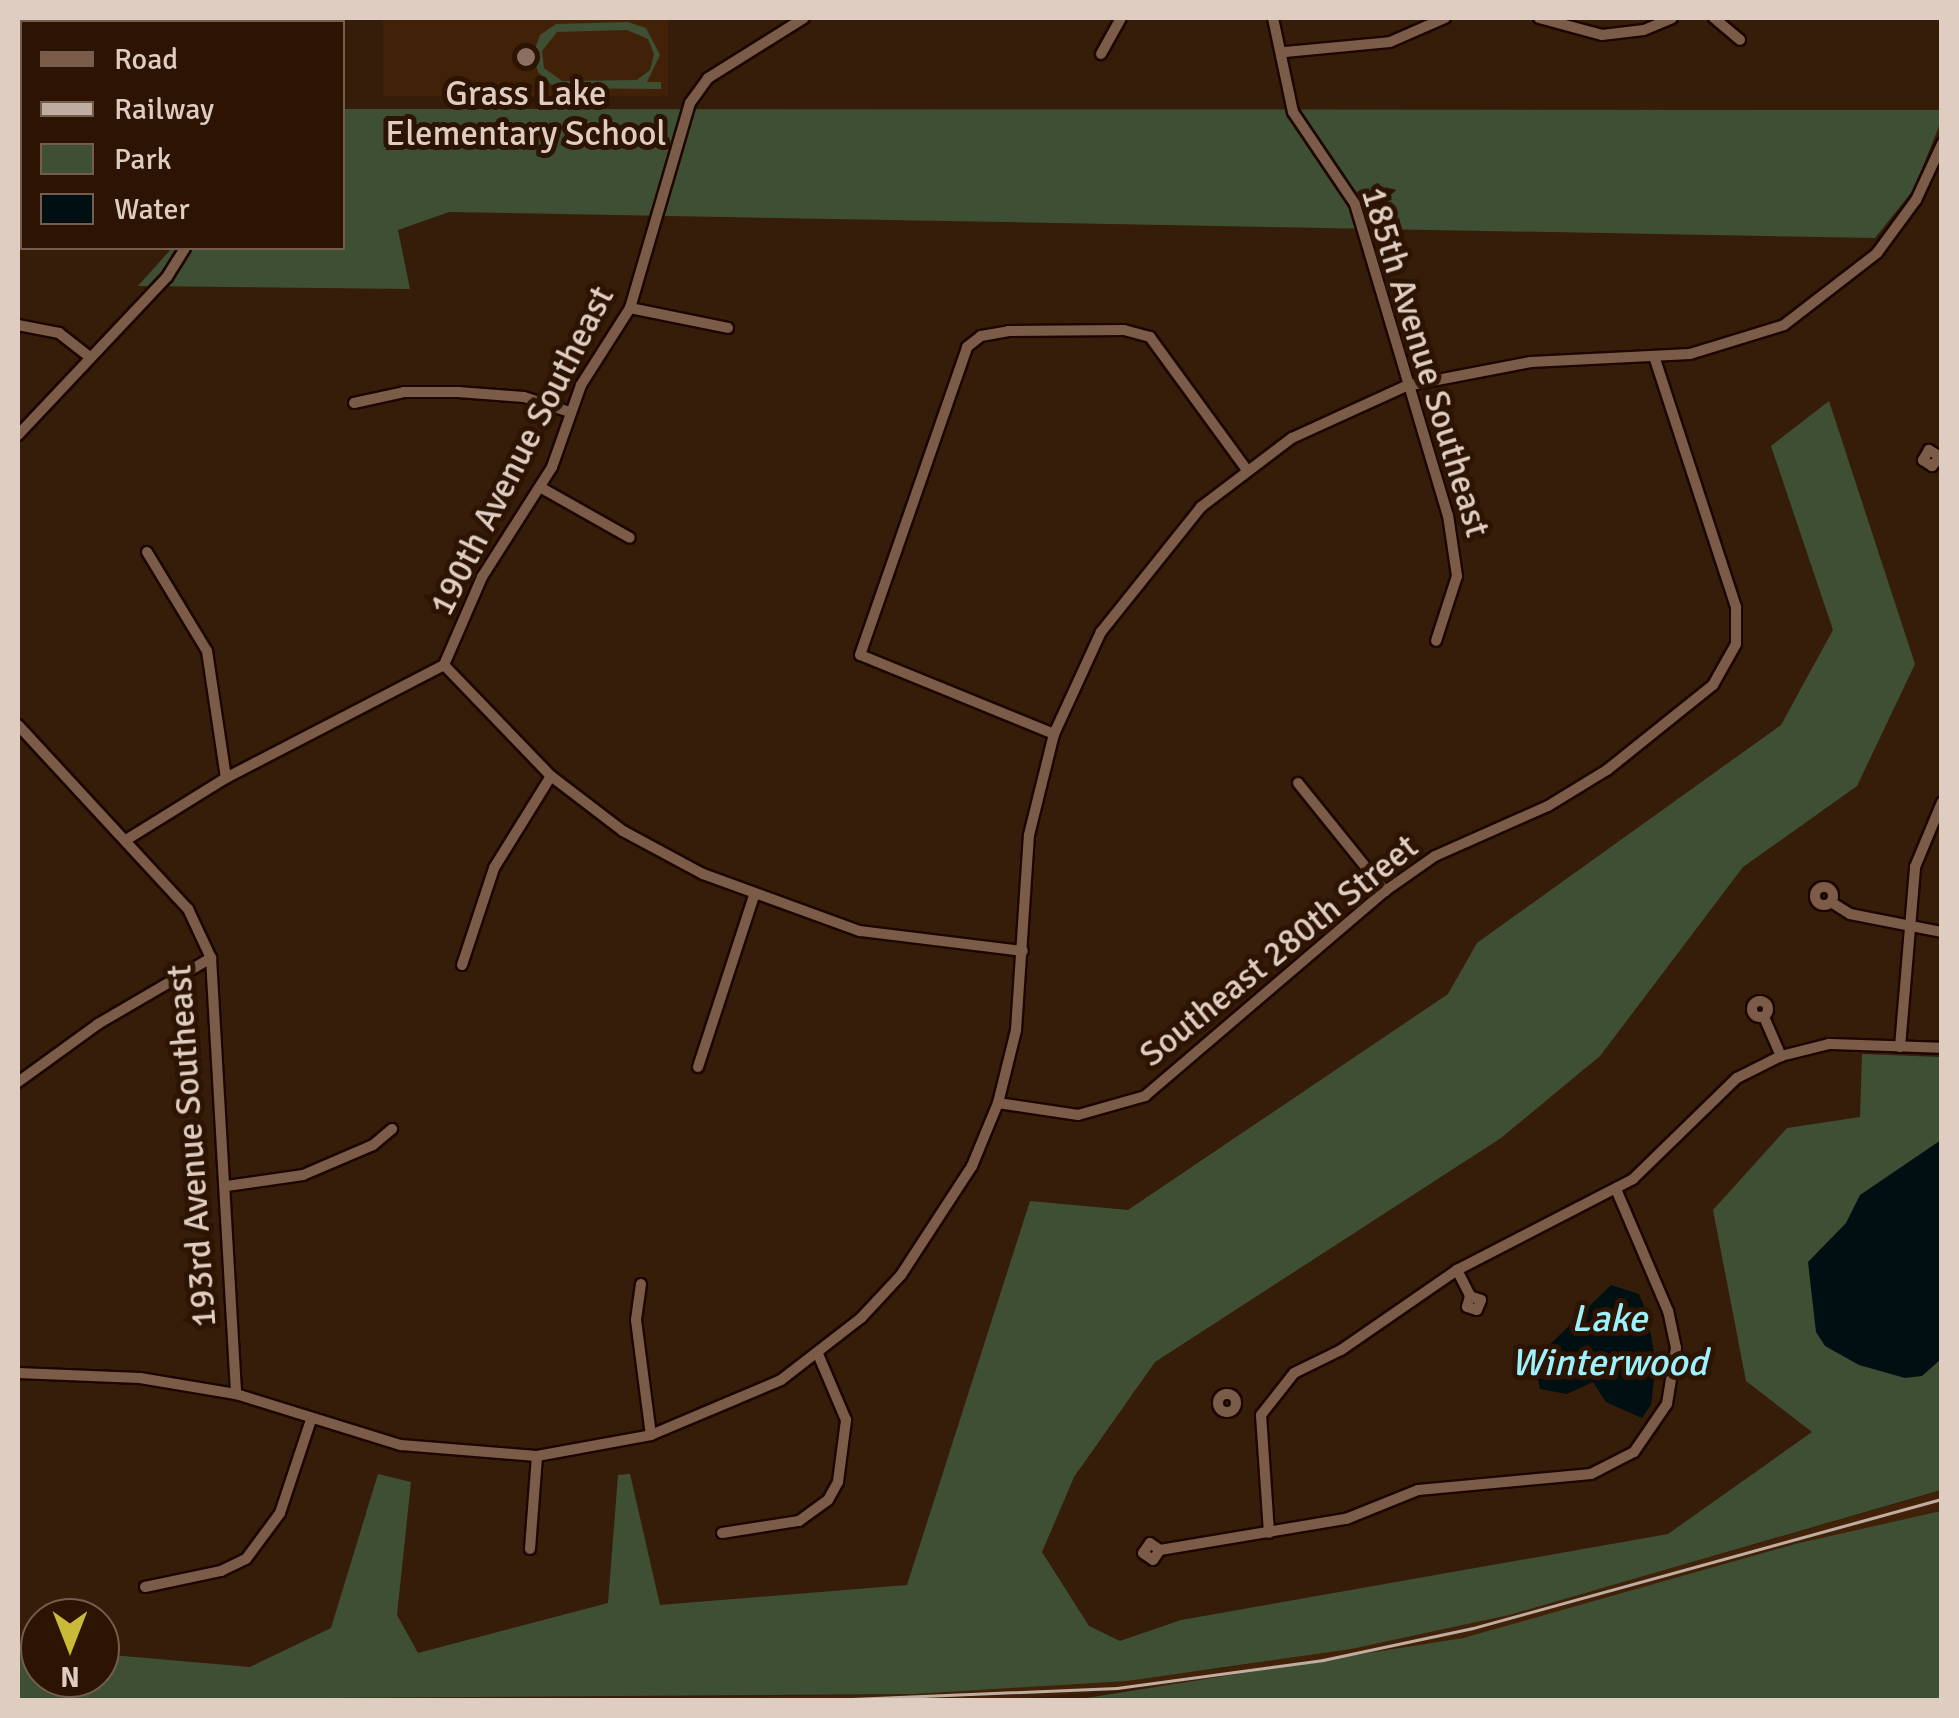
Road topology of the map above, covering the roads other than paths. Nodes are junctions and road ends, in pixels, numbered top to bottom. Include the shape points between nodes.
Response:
1 (804, 18) edge
2 (1121, 18) edge
3 (1273, 18) edge
4 (1445, 18) edge
5 (1539, 18) edge
6 (1672, 18) edge
7 (1714, 18) edge
8 (1740, 40) dead end
9 (1285, 52) junction
10 (1101, 54) dead end
11 (1942, 144) edge
12 (184, 250) edge
13 (630, 308) junction
14 (18, 325) edge
15 (728, 328) dead end
16 (88, 356) junction
17 (1655, 359) junction
18 (1406, 386) junction
19 (354, 403) dead end
20 (570, 412) junction
21 (18, 435) edge
22 (1247, 470) junction
23 (540, 487) junction
24 (630, 538) dead end
25 (147, 552) dead end
26 (1436, 641) dead end
27 (444, 665) junction
28 (18, 724) edge
29 (1054, 734) junction
30 (552, 776) junction
31 (226, 778) junction
32 (1298, 783) dead end
33 (1942, 802) edge
34 (126, 840) junction
35 (1385, 890) junction
36 (754, 896) junction
37 (1831, 902) dead end
38 (1911, 927) junction
39 (1942, 932) edge
40 (1023, 952) junction
41 (212, 958) junction
42 (462, 965) dead end
43 (1764, 1017) dead end
44 (1900, 1047) junction
45 (1942, 1048) edge
46 (1781, 1056) junction
47 (698, 1067) dead end
48 (18, 1082) edge
49 (998, 1103) junction
50 (392, 1130) dead end
51 (227, 1186) junction
52 (1616, 1189) junction
53 (1457, 1270) junction
54 (641, 1284) dead end
55 (1470, 1296) dead end
56 (818, 1354) junction
57 (18, 1373) edge
58 (236, 1394) junction
59 (1236, 1406) dead end
60 (1261, 1415) junction
61 (311, 1420) junction
62 (651, 1435) junction
63 (537, 1456) junction
64 (722, 1533) dead end
65 (1269, 1533) junction
66 (530, 1549) dead end
67 (1160, 1550) dead end
68 (145, 1587) dead end

1 - 13 street, 190th Avenue Southeast via 698,89 656,204
2 - 10 street
3 - 9 street, 185th Avenue Southeast
4 - 9 street via 1390,42
5 - 6 street via 1602,35 1644,30
7 - 8 street
9 - 18 street, 185th Avenue Southeast via 1294,112 1354,204
11 - 17 street via 1912,206 1877,253 1784,325
12 - 16 street via 167,277
13 - 15 street
13 - 20 street, 190th Avenue Southeast
14 - 16 street via 59,334
16 - 21 street
17 - 18 street via 1530,362
17 - 35 street, Southeast 280th Street via 1736,606 1736,644 1724,671 1607,770 1548,806 1435,856
18 - 22 street via 1292,438
18 - 26 street, 185th Avenue Southeast via 1456,560 1451,606
19 - 20 street via 404,392 458,392 524,397
20 - 23 street, 190th Avenue Southeast
22 - 29 street via 1201,507 1130,590 1101,632
22 - 29 street via 1150,336 1124,330 1008,331 981,336 967,348 860,656
23 - 24 street
23 - 27 street, 190th Avenue Southeast via 482,577
25 - 31 street via 207,651
27 - 30 street
27 - 31 street
28 - 34 street, 193rd Avenue Southeast
29 - 40 street via 1029,834
30 - 36 street via 638,840
30 - 42 street via 494,868
31 - 34 street
32 - 35 street
33 - 38 street via 1921,839
34 - 41 street, 193rd Avenue Southeast via 188,909
35 - 49 street, Southeast 280th Street via 1198,1057 1131,1104 1056,1116
36 - 40 street via 860,931
36 - 47 street
37 - 38 street via 1850,914
38 - 39 street
38 - 44 street
40 - 49 street via 1016,1030
41 - 48 street via 98,1024
41 - 51 street, 193rd Avenue Southeast
43 - 46 street
44 - 45 street
44 - 46 street via 1830,1044
46 - 52 street via 1736,1078 1654,1164
49 - 56 street via 972,1166 901,1275
50 - 51 street via 303,1175
51 - 58 street, 193rd Avenue Southeast
52 - 53 street
52 - 65 street via 1668,1312 1676,1348 1668,1404 1634,1452 1592,1474 1418,1490 1346,1520
53 - 55 street
53 - 60 street via 1294,1374
54 - 62 street via 638,1354
56 - 62 street via 722,1410
56 - 64 street via 846,1420 838,1482 828,1500 800,1521
57 - 58 street via 140,1378
58 - 61 street
59 - 60 street
60 - 65 street
61 - 63 street via 430,1450
61 - 68 street via 280,1513 246,1559 222,1571
62 - 63 street
63 - 66 street
65 - 67 street

